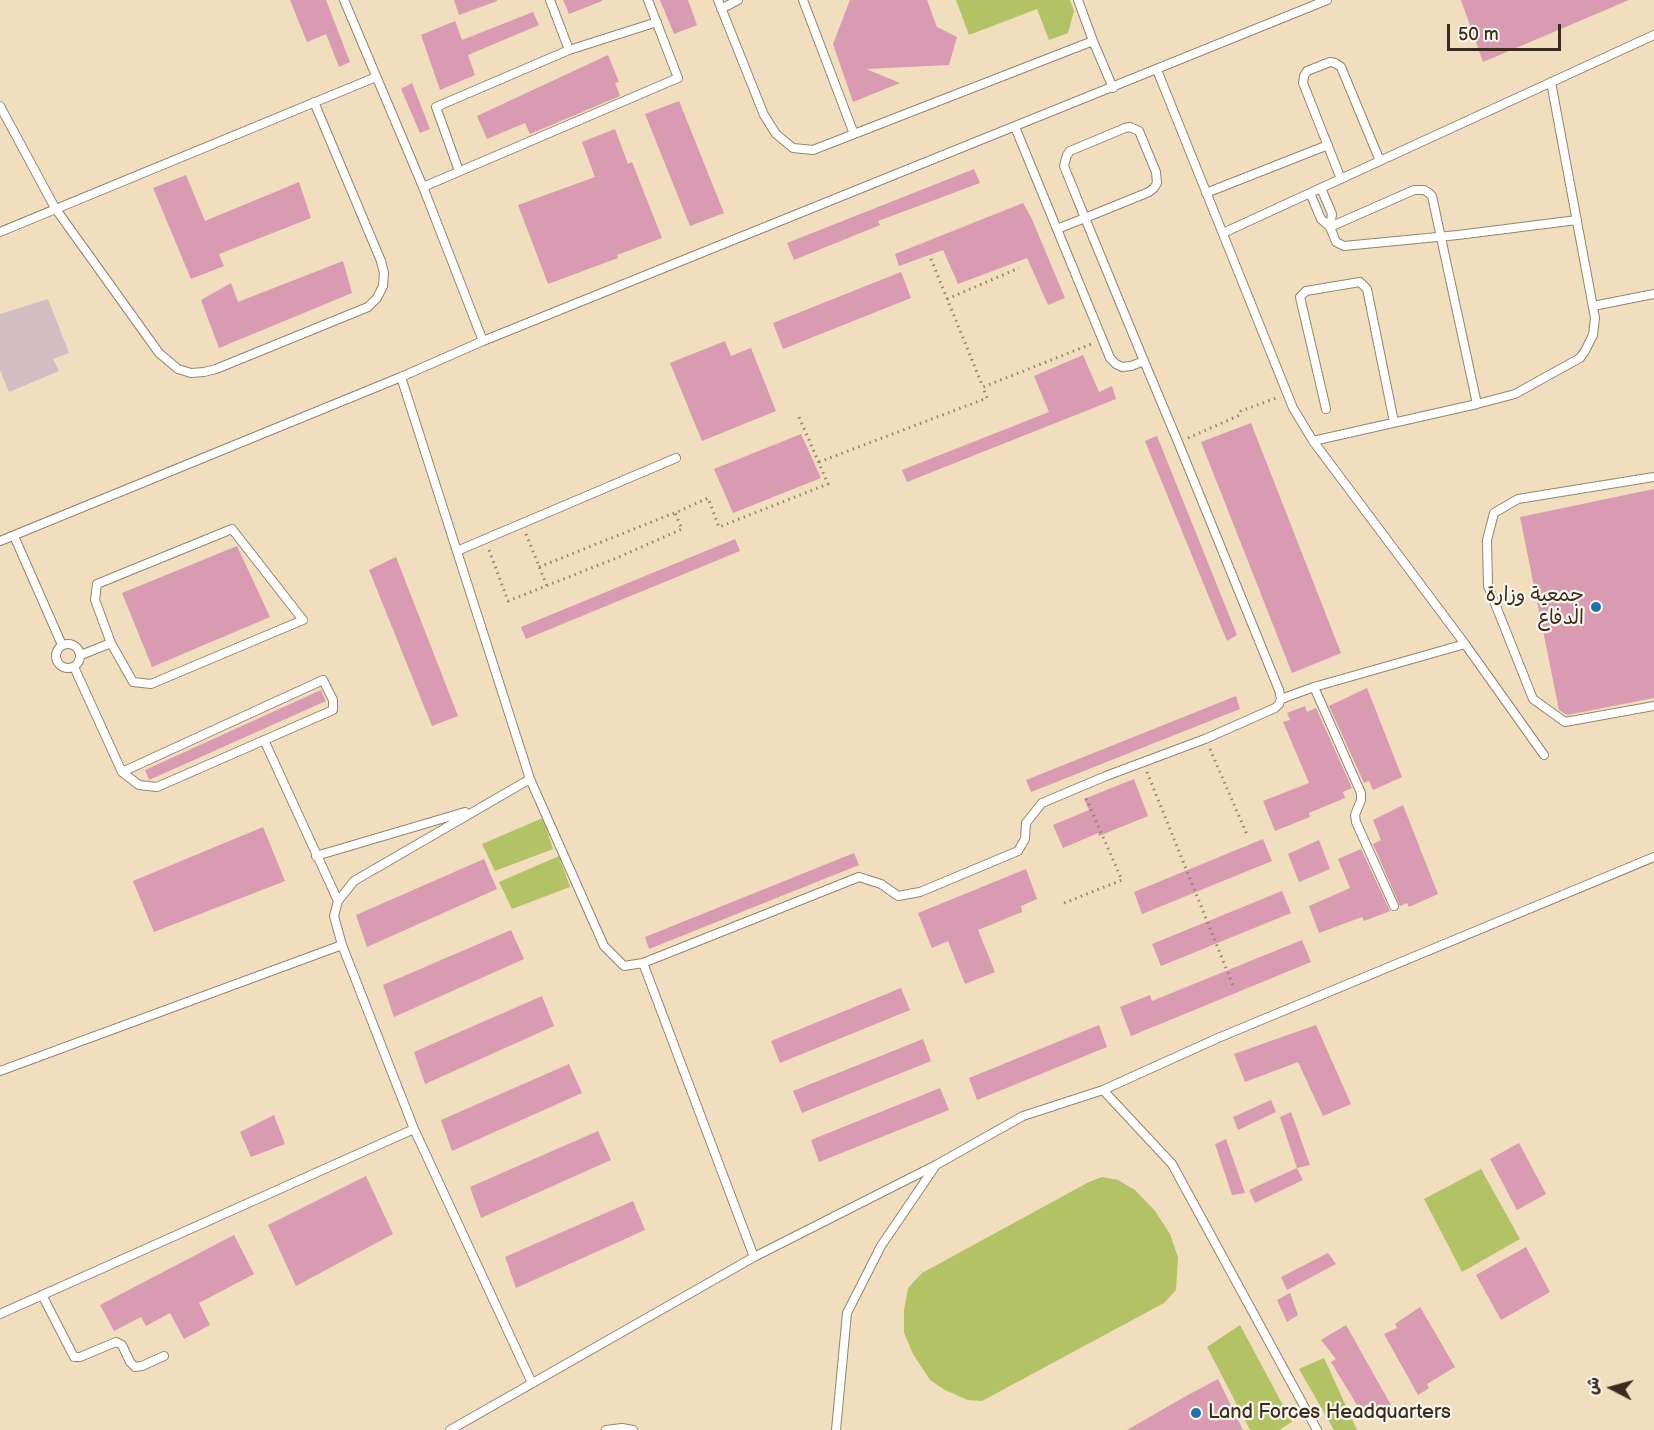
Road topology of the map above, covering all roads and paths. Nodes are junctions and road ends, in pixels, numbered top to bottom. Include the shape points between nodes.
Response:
1 (344, 0) edge
2 (550, 0) edge
3 (648, 0) edge
4 (718, 0) edge
5 (738, 0) edge
6 (803, 0) edge
7 (1078, 0) edge
8 (1327, 0) edge
9 (1316, 2) edge
10 (721, 9) junction
11 (657, 22) junction
12 (1654, 34) edge
13 (1093, 41) junction
14 (569, 50) junction
15 (1156, 70) junction
16 (376, 77) junction
17 (1551, 82) junction
18 (1113, 88) junction
19 (314, 102) junction
20 (0, 106) edge
21 (1015, 127) junction
22 (854, 134) junction
23 (1328, 144) junction
24 (1380, 161) junction
25 (459, 171) junction
26 (1341, 179) junction
27 (423, 187) junction
28 (1321, 188) junction
29 (1206, 193) junction
30 (1310, 193) junction
31 (55, 208) junction
32 (1085, 218) junction
33 (1577, 220) junction
34 (1330, 227) junction
35 (1057, 229) junction
36 (0, 232) edge
37 (1223, 233) junction
38 (1441, 237) junction
39 (931, 259) dead end
40 (1019, 268) dead end
41 (1654, 294) edge
42 (947, 299) junction
43 (1593, 306) junction
44 (1102, 339) junction
45 (483, 341) junction
46 (1144, 361) junction
47 (401, 376) junction
48 (983, 387) junction
49 (1287, 394) junction
50 (1477, 404) junction
51 (1326, 409) dead end
52 (799, 417) dead end
53 (1394, 422) junction
54 (1313, 441) junction
55 (1178, 442) junction
56 (676, 458) dead end
57 (819, 462) junction
58 (1654, 477) edge
59 (675, 513) junction
60 (522, 524) junction
61 (14, 536) junction
62 (485, 540) junction
63 (0, 541) edge
64 (457, 551) junction
65 (539, 567) junction
66 (547, 586) junction
67 (111, 643) junction
68 (1465, 644) junction
69 (62, 645) junction
70 (81, 655) junction
71 (74, 667) junction
72 (1314, 687) junction
73 (1281, 699) junction
74 (1654, 706) edge
75 (1206, 739) junction
76 (264, 740) junction
77 (1544, 755) dead end
78 (1143, 762) junction
79 (122, 772) junction
80 (530, 779) junction
81 (1081, 786) junction
82 (480, 808) junction
83 (1248, 837) dead end
84 (316, 856) junction
85 (1654, 857) edge
86 (338, 901) junction
87 (1064, 903) dead end
88 (1394, 906) dead end
89 (342, 945) junction
90 (643, 963) junction
91 (1234, 988) dead end
92 (0, 1071) edge
93 (1103, 1090) junction
94 (414, 1129) junction
95 (936, 1165) junction
96 (754, 1257) junction
97 (42, 1295) junction
98 (0, 1314) edge
99 (164, 1356) dead end
100 (531, 1383) junction
101 (455, 1429) edge
102 (606, 1430) edge
103 (633, 1430) edge
104 (836, 1430) edge
105 (1317, 1430) edge

1 - 16 lane
2 - 14 lane
3 - 11 lane
4 - 10 lane
5 - 10 lane
6 - 22 lane
7 - 13 lane
8 - 9 lane
9 - 15 lane
10 - 22 lane via 764,115 776,134 793,148 813,150
11 - 14 lane
11 - 25 lane via 678,78
12 - 17 lane
13 - 18 lane
13 - 22 lane
14 - 25 lane via 435,106
15 - 18 lane
15 - 29 lane
16 - 19 lane
16 - 27 lane
17 - 24 lane
17 - 33 lane
18 - 21 lane
19 - 31 lane
19 - 31 lane via 381,261 383,286 368,307 216,369 178,369 163,357
20 - 31 lane
21 - 35 lane
21 - 45 lane
23 - 24 lane via 1303,79 1307,71 1333,62 1341,67
23 - 26 lane
23 - 29 lane
24 - 26 lane
25 - 27 lane
26 - 28 lane
27 - 45 lane
28 - 30 lane
28 - 34 lane via 1332,214
29 - 37 lane
30 - 34 lane via 1321,219
30 - 37 lane
31 - 36 lane
32 - 32 lane via 1064,166 1066,155 1125,128 1135,128 1142,135 1157,183 1154,188
32 - 35 lane
32 - 46 lane
33 - 38 lane
33 - 43 lane
34 - 38 lane via 1336,242 1344,246
34 - 38 lane via 1419,189 1432,196
35 - 44 lane
37 - 49 lane
38 - 50 lane
39 - 42 path
40 - 42 path
41 - 43 lane
42 - 48 path
43 - 50 lane via 1593,335 1580,357 1525,390
44 - 46 lane via 1116,364 1122,367
44 - 48 path
45 - 47 lane
46 - 55 lane
47 - 61 lane
47 - 64 lane
48 - 57 path via 987,398
49 - 54 lane
49 - 55 path
50 - 53 lane
51 - 53 lane via 1299,297 1306,291 1360,282 1367,289
52 - 57 path
53 - 54 lane
54 - 68 lane
55 - 73 lane
56 - 60 lane
57 - 59 path via 828,484 719,527 708,498
58 - 74 lane via 1518,499 1494,513 1486,540 1488,586 1533,699 1565,722
59 - 65 path
59 - 66 path via 682,529
60 - 62 lane
60 - 65 path
61 - 63 lane
61 - 69 lane
62 - 64 lane
62 - 66 path via 508,601
64 - 80 lane
65 - 66 path
67 - 67 lane via 133,682 151,684 303,620 232,528 97,584 95,600
67 - 70 lane
68 - 72 lane
68 - 77 lane
69 - 70 lane via 76,646
69 - 71 lane via 56,653 57,662 65,669
70 - 71 lane
71 - 79 lane
72 - 73 lane
72 - 88 lane via 1360,793 1356,822
73 - 75 lane via 1275,708
75 - 78 lane
75 - 83 path
76 - 79 lane via 157,787 139,785
76 - 79 lane via 333,710 333,700 323,680
76 - 84 lane
78 - 81 lane
78 - 91 path
80 - 82 lane
80 - 90 lane via 604,946 624,966
81 - 87 path via 1122,880
81 - 90 lane via 1042,802 1026,823 1025,839 1018,851 920,892 898,897 880,884 859,877
82 - 84 lane
82 - 86 lane via 354,881
84 - 86 lane
85 - 93 lane via 1218,1038
86 - 89 lane via 334,916
89 - 92 lane
89 - 94 lane
90 - 96 lane
93 - 95 lane via 1023,1116
93 - 105 lane via 1172,1164
94 - 97 lane
94 - 100 lane
95 - 96 lane
95 - 104 lane via 881,1246 847,1313
96 - 100 lane
97 - 98 lane
97 - 99 lane via 74,1357 116,1342 135,1367
100 - 101 lane
102 - 103 lane

